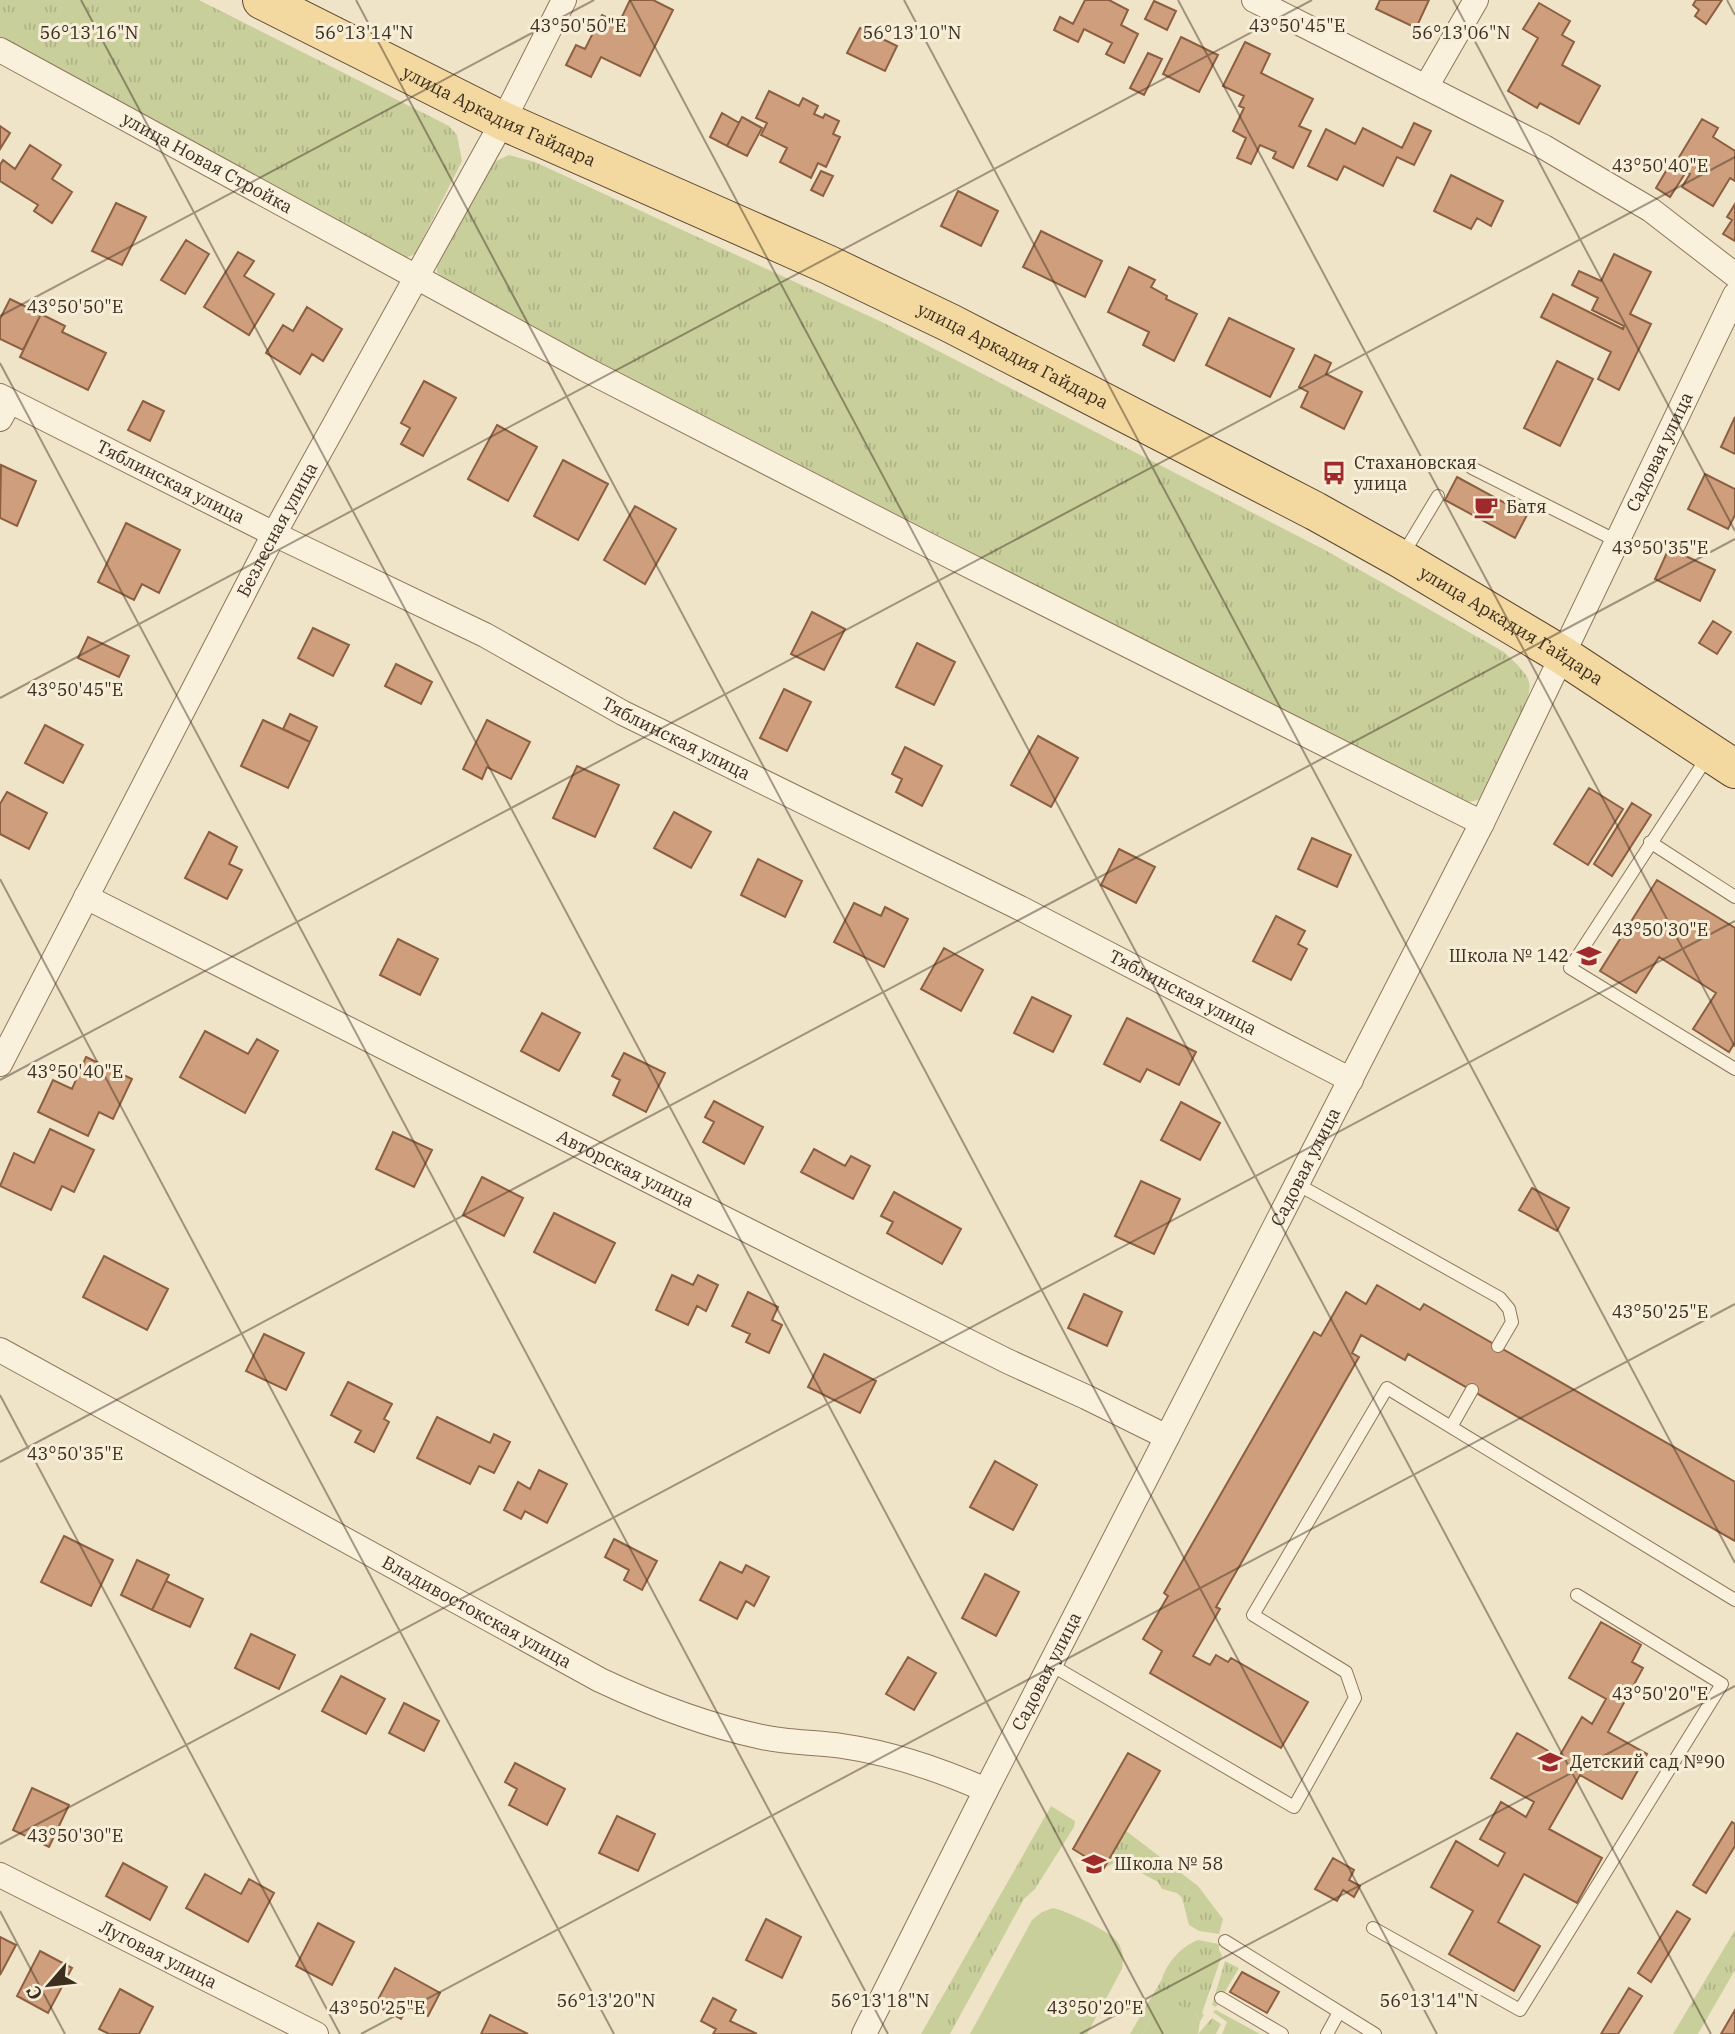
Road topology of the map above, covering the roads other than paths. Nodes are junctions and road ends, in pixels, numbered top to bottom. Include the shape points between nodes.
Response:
1 (261, 0) edge
2 (564, 0) edge
3 (1254, 0) edge
4 (1475, 0) edge
5 (0, 50) edge
6 (1426, 87) junction
7 (503, 121) junction
8 (1735, 275) edge
9 (415, 278) junction
10 (1735, 295) edge
11 (3, 405) edge
12 (1472, 468) dead end
13 (1438, 496) dead end
14 (274, 534) junction
15 (1617, 541) junction
16 (1401, 559) junction
17 (1562, 655) junction
18 (1722, 761) edge
19 (1482, 823) junction
20 (1650, 842) junction
21 (86, 897) junction
22 (1735, 897) edge
23 (0, 1064) edge
24 (1735, 1069) edge
25 (1351, 1080) junction
26 (1297, 1184) junction
27 (1498, 1346) dead end
28 (0, 1350) edge
29 (1472, 1390) dead end
30 (1451, 1427) junction
31 (1167, 1437) junction
32 (1577, 1595) dead end
33 (1735, 1600) edge
34 (1051, 1665) junction
35 (986, 1790) junction
36 (0, 1875) edge
37 (1373, 1928) dead end
38 (1225, 1941) dead end
39 (1222, 1998) dead end
40 (1339, 2012) junction
41 (316, 2034) edge
42 (864, 2034) edge
43 (1282, 2034) edge
44 (1327, 2034) edge
45 (1375, 2034) edge

1 - 7 main road, улица Аркадия Гайдара
2 - 7 street, Безлесная улица
3 - 6 street
4 - 6 street
5 - 9 street, улица Новая Стройка
6 - 8 street via 1544,147 1651,210
7 - 9 street, Безлесная улица
7 - 16 main road, улица Аркадия Гайдара via 938,317
9 - 14 street, Безлесная улица
9 - 19 street, улица Новая Стройка via 922,541
10 - 15 street, Садовая улица
11 - 14 street, Тяблинская улица
12 - 15 lane
13 - 16 lane
14 - 21 street, Безлесная улица
14 - 25 street, Тяблинская улица via 485,635 623,713 1020,908
15 - 17 street, Садовая улица
16 - 17 main road, улица Аркадия Гайдара
17 - 18 main road, улица Аркадия Гайдара
17 - 19 street, Садовая улица
18 - 20 lane
19 - 25 street, Садовая улица
20 - 22 lane
20 - 24 lane via 1570,968
21 - 23 street, Безлесная улица
21 - 31 street, Авторская улица via 1007,1362
25 - 26 street, Садовая улица
26 - 27 lane via 1500,1298 1512,1322
26 - 31 street, Садовая улица
28 - 35 street, Владивостокская улица via 600,1680 658,1707 764,1738 844,1746 914,1763
29 - 30 lane
30 - 33 lane
30 - 34 lane via 1387,1388 1253,1615 1346,1672 1355,1698 1294,1807
31 - 34 street, Садовая улица
32 - 37 lane via 1722,1684 1520,2010
34 - 35 street, Садовая улица
35 - 42 street, Садовая улица
36 - 41 street, Луговая улица
38 - 40 lane
39 - 43 lane
40 - 44 lane
40 - 45 lane

